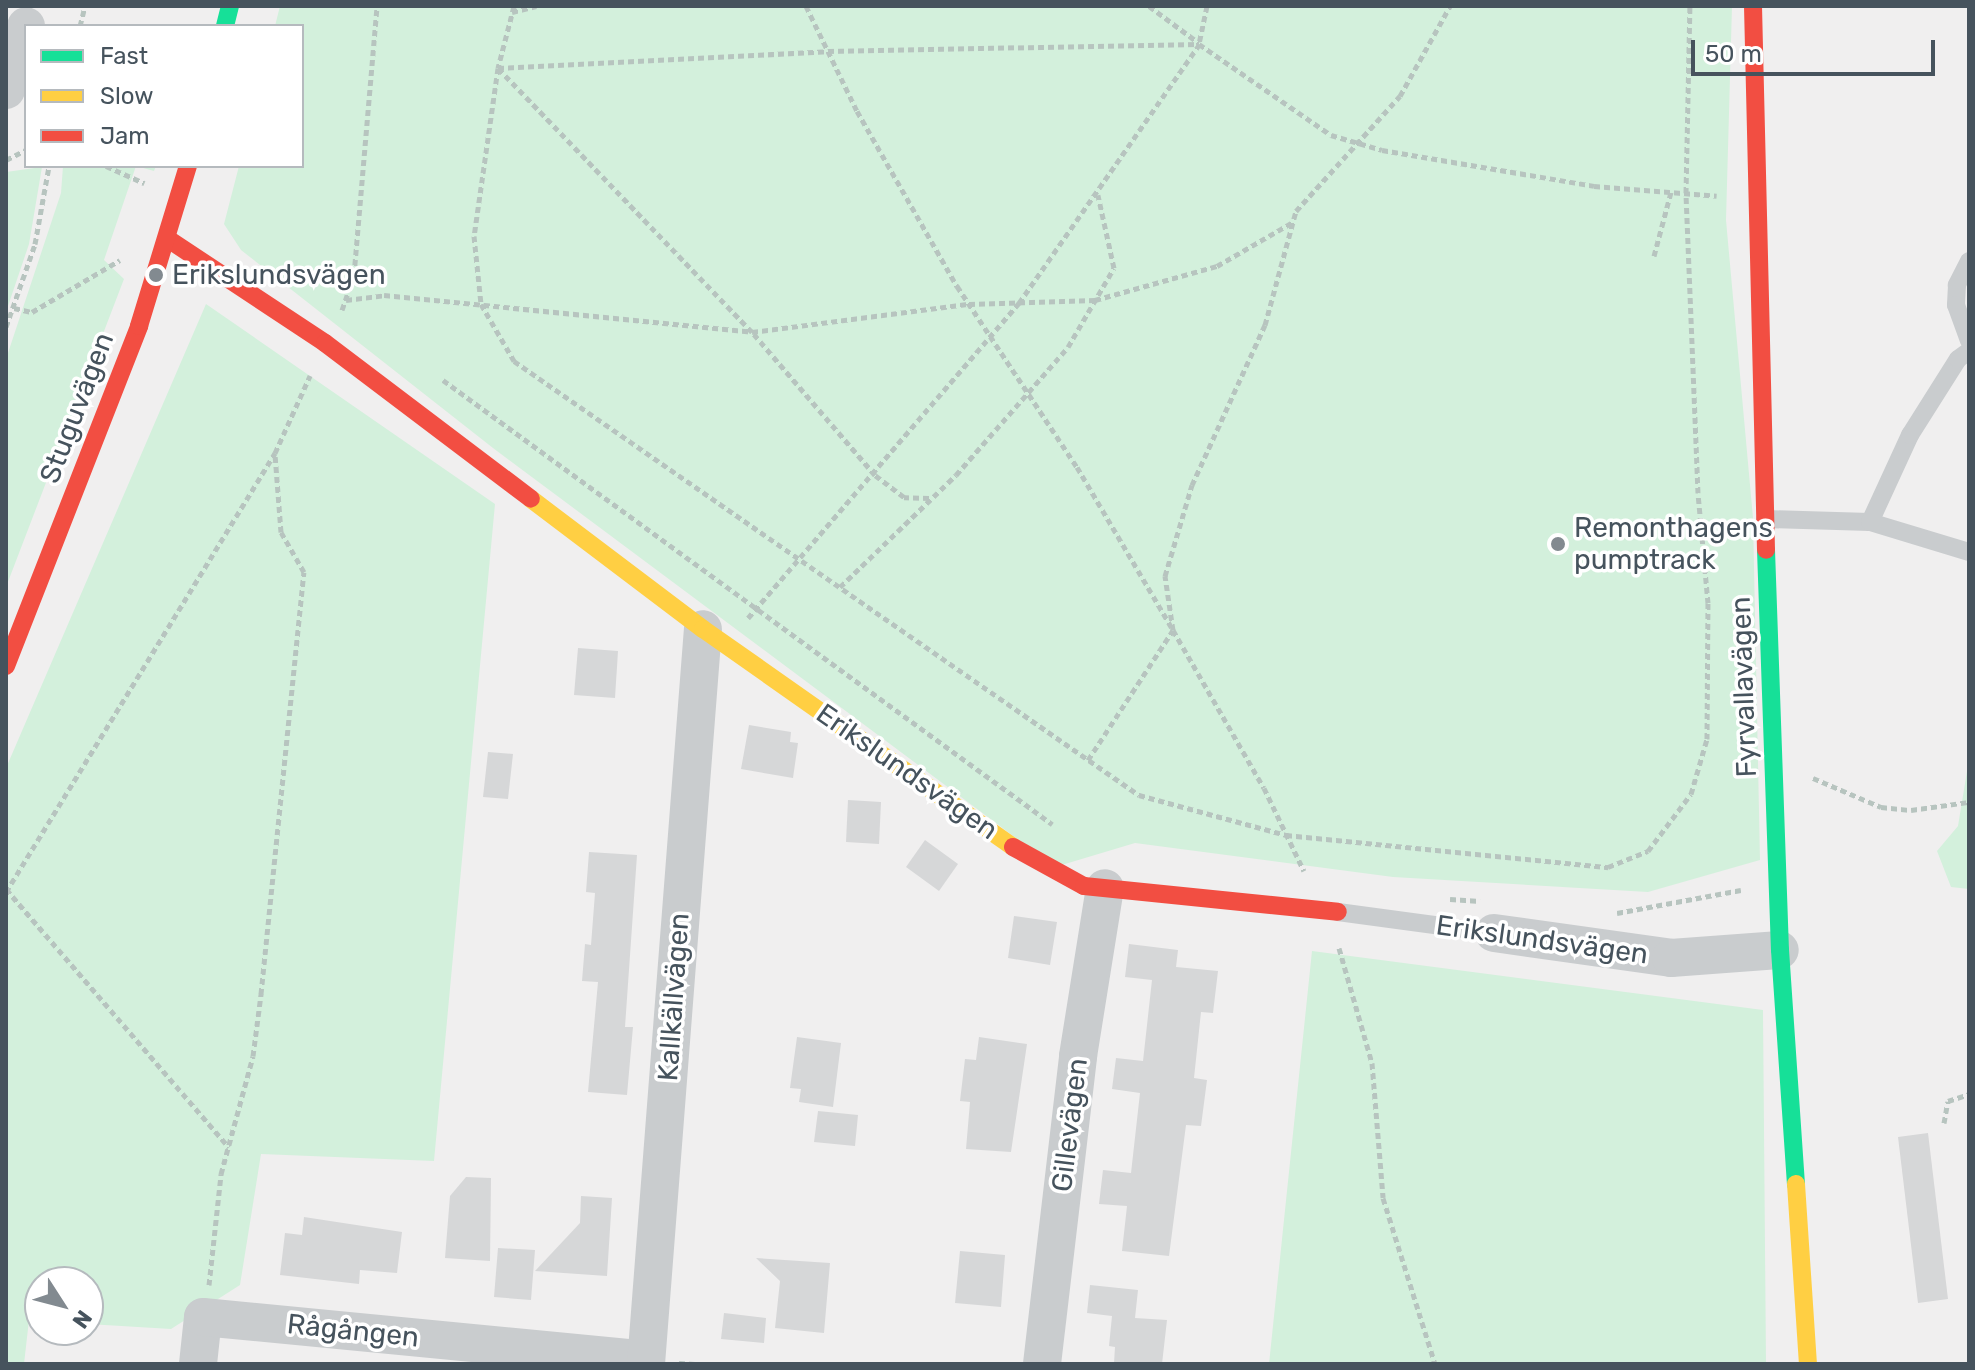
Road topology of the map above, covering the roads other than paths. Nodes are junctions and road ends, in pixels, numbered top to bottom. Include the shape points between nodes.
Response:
1 (250, 6) edge
2 (1753, 6) edge
3 (234, 24) edge
4 (24, 32) edge
5 (6, 90) edge
6 (187, 168) edge
7 (168, 239) junction
8 (1969, 261) edge
9 (1969, 341) edge
10 (1969, 351) edge
11 (1765, 519) junction
12 (1870, 522) junction
13 (1969, 552) edge
14 (714, 637) junction
15 (6, 666) edge
16 (1105, 888) junction
17 (1333, 911) joint
18 (1495, 918) joint
19 (1780, 950) junction
20 (646, 1362) edge
21 (198, 1364) edge
22 (1042, 1364) edge
23 (1808, 1364) edge

1 - 3 lane
2 - 11 street, Fyrvallavägen
4 - 5 street
6 - 7 street, Stuguvägen
7 - 14 street, Erikslundsvägen via 325,343
7 - 15 street, Stuguvägen
8 - 9 lane via 1957,285 1956,305
10 - 12 lane via 1958,359 1910,435
11 - 12 lane
11 - 19 street, Fyrvallavägen
12 - 13 lane
14 - 16 street, Erikslundsvägen via 1034,862 1084,886
14 - 20 street, Kallkällvägen
16 - 17 street, Erikslundsvägen
16 - 22 street, Gillevägen via 1078,1056
17 - 18 lane, Erikslundsvägen
18 - 19 street, Erikslundsvägen via 1671,958
19 - 23 street, Fyrvallavägen
20 - 21 street, Rågången via 203,1317

